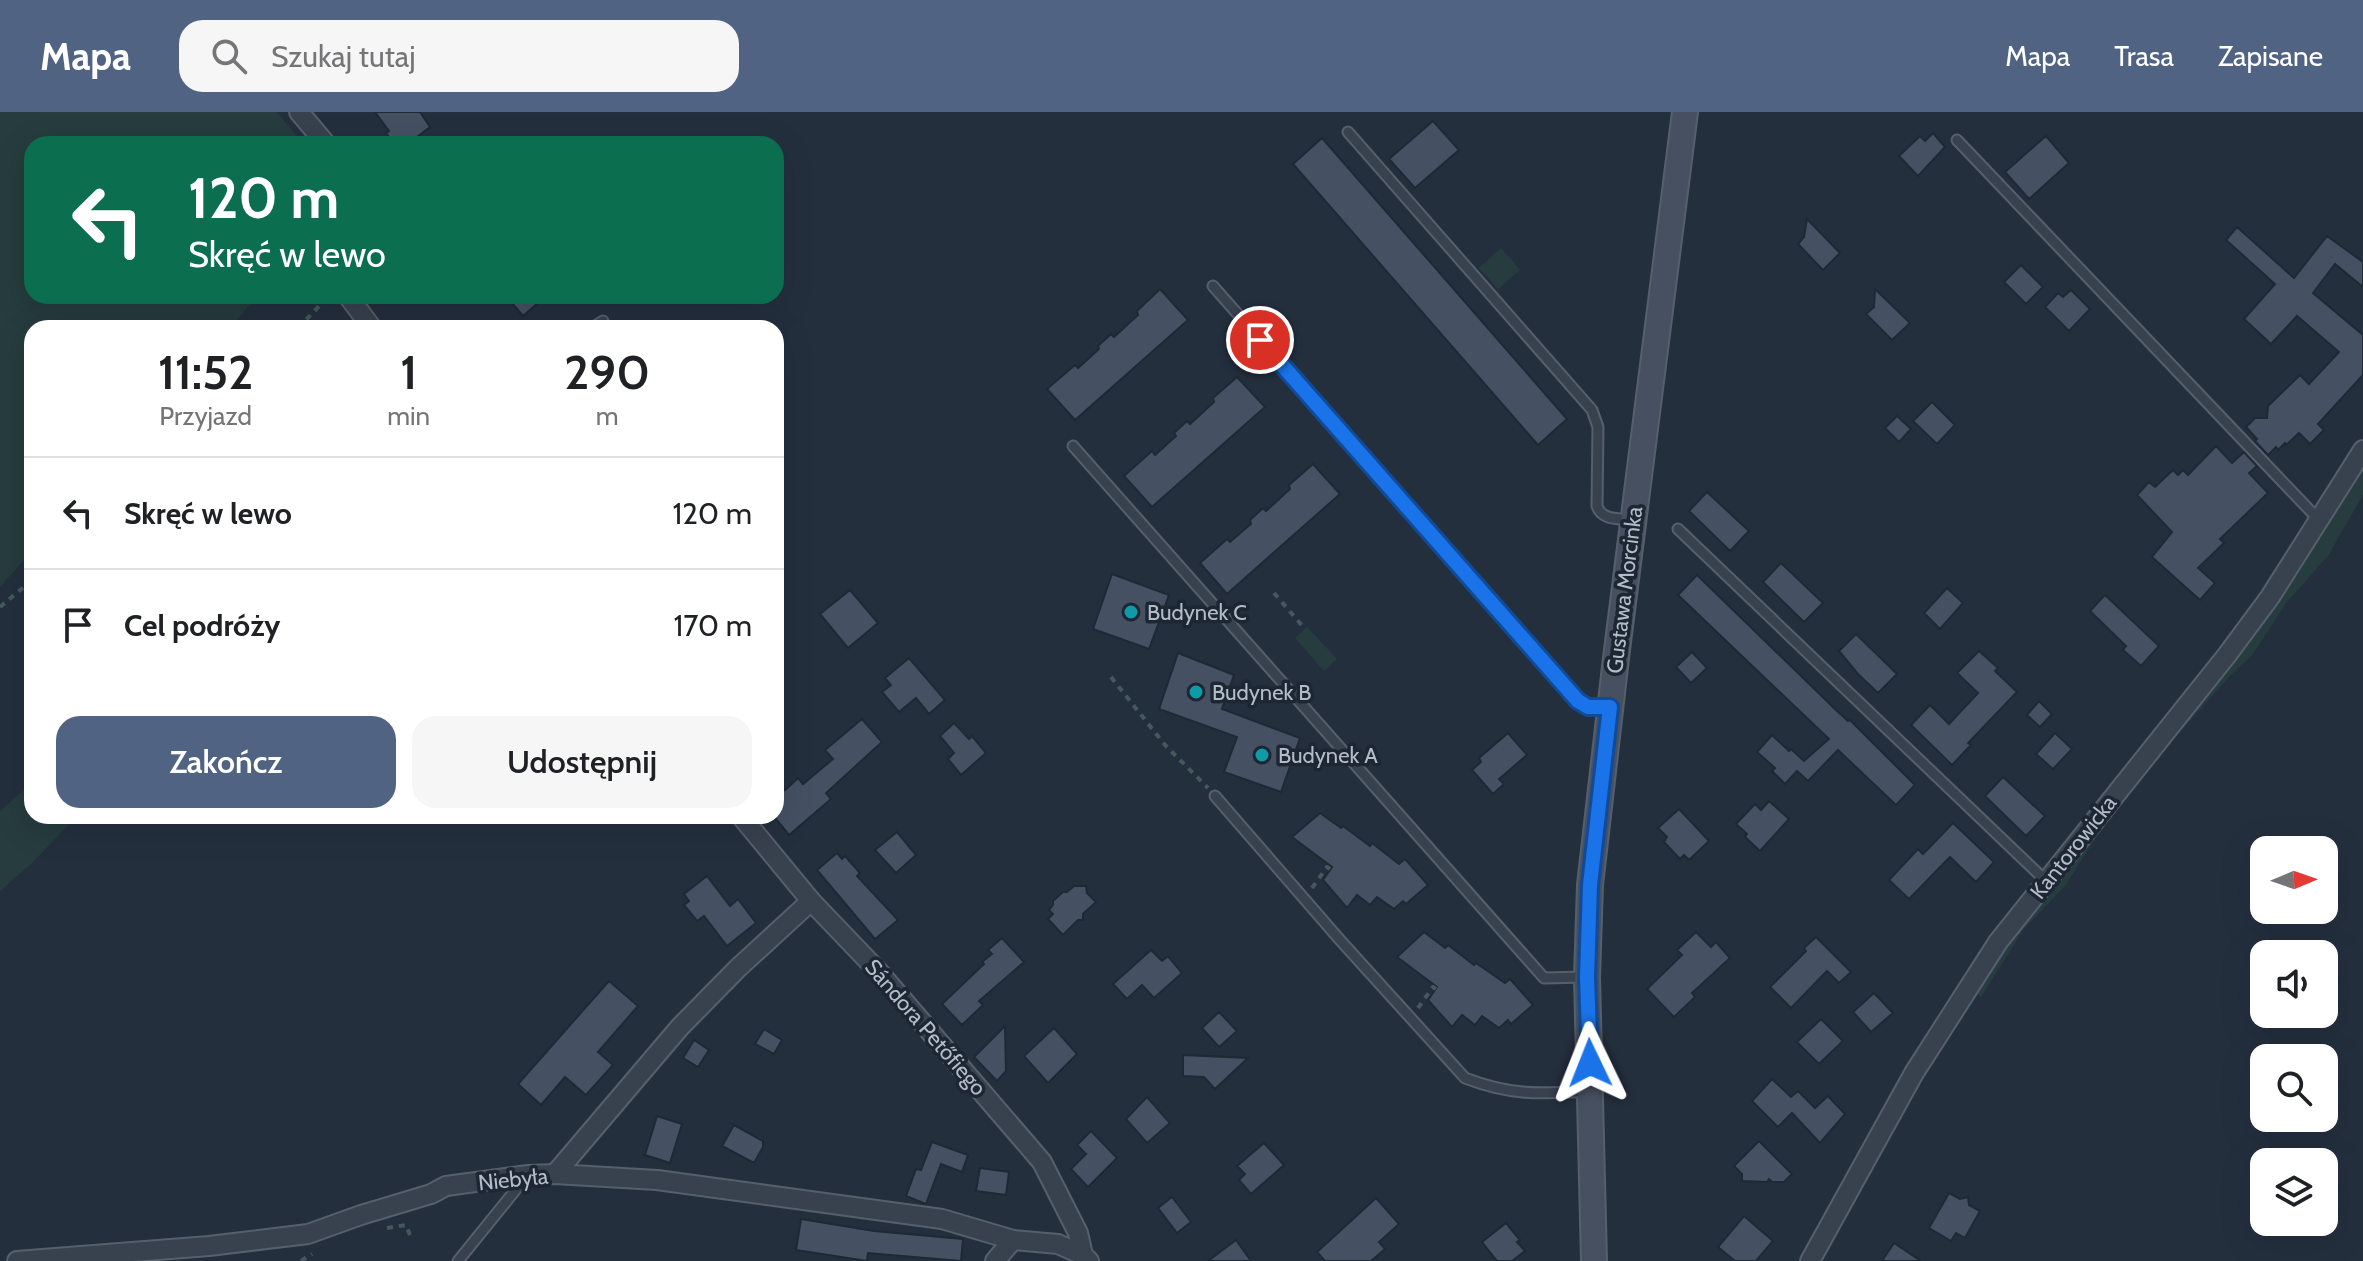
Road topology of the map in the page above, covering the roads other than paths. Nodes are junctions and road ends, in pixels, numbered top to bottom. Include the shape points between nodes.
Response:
1 (299, 112) edge
2 (1685, 112) edge
3 (1348, 132) dead end
4 (319, 136) edge
5 (1957, 140) dead end
6 (1213, 286) dead end
7 (1073, 446) dead end
8 (2363, 450) edge
9 (1633, 520) junction
10 (2319, 520) junction
11 (1678, 529) dead end
12 (1610, 707) junction
13 (1215, 796) road end
14 (748, 824) edge
15 (2046, 881) junction
16 (811, 901) junction
17 (1587, 977) junction
18 (1591, 1091) junction
19 (555, 1174) junction
20 (528, 1175) junction
21 (1013, 1240) junction
22 (1086, 1258) edge
23 (17, 1261) edge
24 (458, 1261) edge
25 (995, 1261) edge
26 (1594, 1261) edge
27 (1810, 1261) edge

1 - 4 street
2 - 9 street, Gustawa Morcinka
3 - 9 lane via 1592,410 1598,427 1599,513
5 - 10 lane
6 - 12 lane via 1578,701 1588,707
7 - 17 lane via 1544,978
8 - 10 street, Kantorowicka
9 - 12 street, Gustawa Morcinka
10 - 15 street, Kantorowicka via 2227,655
11 - 15 lane
12 - 17 street, Gustawa Morcinka via 1590,885
13 - 18 lane via 1465,1078 1518,1093
14 - 16 street, Sándora Petőfiego
15 - 27 street, Kantorowicka via 1998,942 1914,1073
16 - 19 street via 680,1027
16 - 22 street, Sándora Petőfiego via 1042,1162
17 - 18 street, Gustawa Morcinka
18 - 26 street, Gustawa Morcinka
19 - 20 street, Niebyła
19 - 21 street, Niebyła via 657,1180 942,1219
20 - 23 street, Niebyła via 446,1186 308,1234
20 - 24 lane
21 - 22 street via 1058,1244
21 - 25 street

